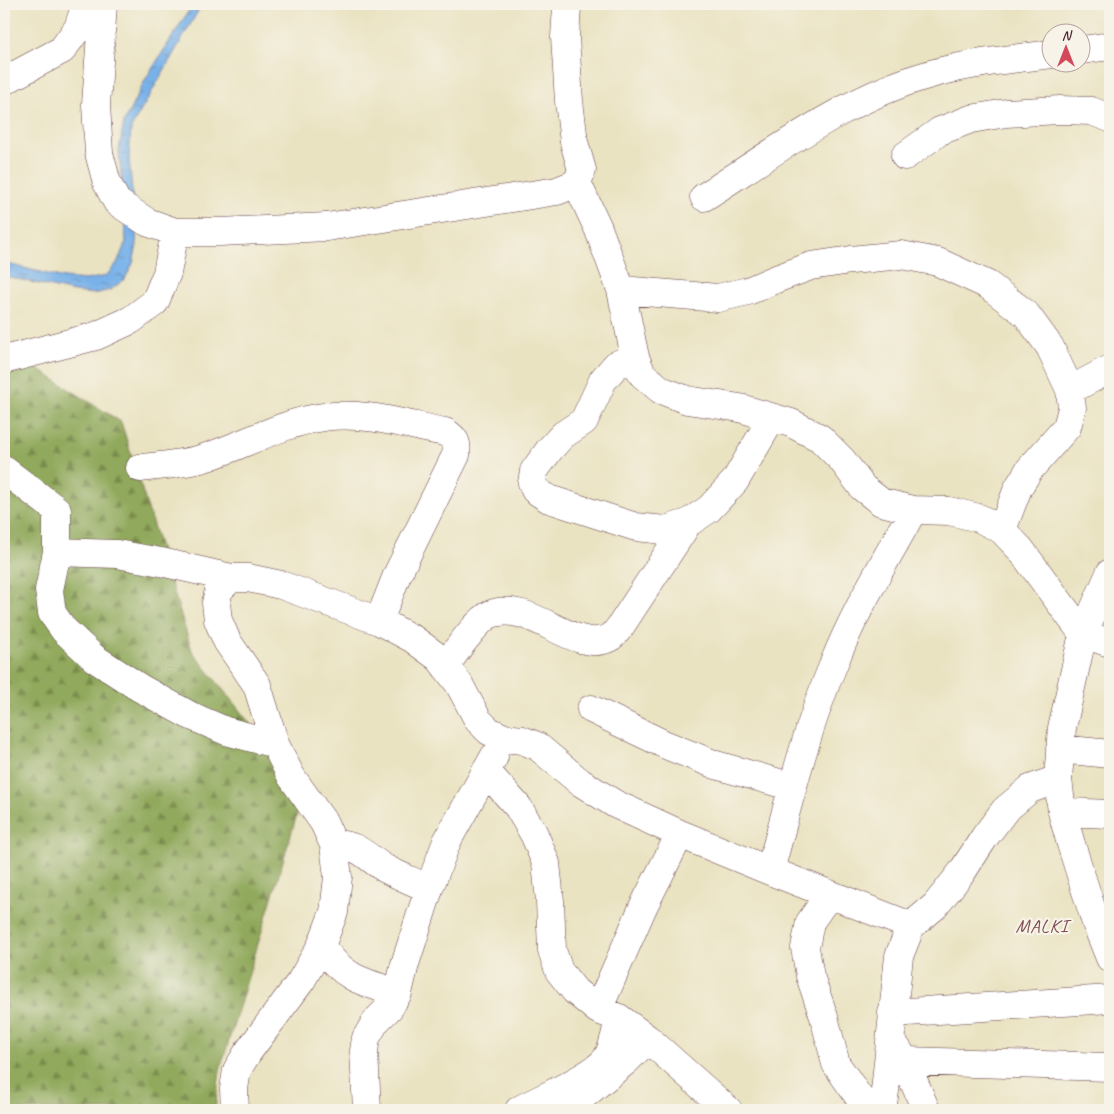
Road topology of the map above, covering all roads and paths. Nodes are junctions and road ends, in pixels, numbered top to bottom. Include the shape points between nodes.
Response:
1 (86, 4) edge
2 (103, 4) edge
3 (568, 4) edge
4 (1110, 46) edge
5 (1092, 49) edge
6 (1042, 55) edge
7 (4, 81) edge
8 (1110, 118) edge
9 (905, 156) dead end
10 (577, 183) junction
11 (704, 197) dead end
12 (175, 232) junction
13 (621, 290) junction
14 (635, 357) junction
15 (4, 360) edge
16 (1110, 369) edge
17 (1070, 390) junction
18 (772, 418) junction
19 (140, 468) dead end
20 (4, 470) edge
21 (913, 510) junction
22 (688, 523) junction
23 (1002, 530) junction
24 (57, 552) junction
25 (231, 578) junction
26 (1109, 578) edge
27 (379, 621) junction
28 (1083, 634) junction
29 (1110, 643) edge
30 (445, 666) junction
31 (591, 709) dead end
32 (504, 738) junction
33 (275, 744) junction
34 (1060, 749) junction
35 (1110, 754) edge
36 (486, 771) junction
37 (1058, 778) junction
38 (793, 787) junction
39 (1062, 812) junction
40 (1110, 814) edge
41 (680, 834) junction
42 (334, 845) junction
43 (770, 871) junction
44 (429, 889) junction
45 (829, 894) junction
46 (911, 926) junction
47 (321, 946) junction
48 (1110, 958) edge
49 (398, 993) junction
50 (1110, 999) edge
51 (608, 1014) junction
52 (891, 1025) junction
53 (648, 1039) junction
54 (905, 1061) junction
55 (1110, 1067) edge
56 (235, 1110) edge
57 (367, 1110) edge
58 (518, 1110) edge
59 (566, 1110) edge
60 (728, 1110) edge
61 (874, 1110) edge
62 (882, 1110) edge
63 (926, 1110) edge

1 - 7 street via 78,28 62,50
2 - 12 street via 96,105 99,153 107,183 117,202 147,222
3 - 10 street via 564,36 574,142 582,170
4 - 5 street
6 - 11 street via 931,74 878,93 830,117
8 - 9 street via 1091,111 1006,112 971,119 940,131
10 - 12 street via 557,192 327,227
10 - 13 street
12 - 15 street via 167,273 155,302 132,320 96,336
13 - 14 street
13 - 17 street via 718,298 748,291 811,266 901,256 938,262 988,285 1026,314 1050,347
14 - 18 street via 642,374 661,390 687,400 740,408
14 - 22 street via 616,366 603,380 584,421 550,448 534,471 532,483 535,490 549,499 636,527 665,530
16 - 17 street
17 - 23 street via 1072,408 1067,427 1029,470 1018,488
18 - 21 street via 820,438 863,488 881,502
18 - 22 street via 735,481 710,509
19 - 27 street via 202,458 324,417 360,416 450,435 458,447 456,455 397,575
20 - 24 street via 57,510
21 - 23 street via 949,511 979,518
21 - 38 street via 834,662
22 - 30 street via 620,627 609,638 594,641 578,638 522,613 506,611 490,615 479,623
23 - 28 street via 1021,550
24 - 25 street via 117,554
24 - 33 street via 49,590 52,613 64,630 94,658 188,715 226,731
25 - 27 street via 248,578 281,586
25 - 33 street via 219,590 216,603 218,620 227,641 257,685
26 - 28 street
27 - 30 street via 413,639
28 - 29 street
28 - 34 street
30 - 32 street via 459,684 478,720 488,731
31 - 38 street via 716,765
32 - 36 street
32 - 41 street via 537,746 580,782 615,804
33 - 42 street
34 - 35 street
34 - 37 street
36 - 44 street via 448,841
36 - 51 street via 518,807 546,863 552,950 559,971 575,992
37 - 39 street
37 - 46 street via 1030,789 1005,810 935,906
38 - 43 street
39 - 40 street
39 - 48 street
41 - 43 street
41 - 51 street via 643,907
42 - 44 street via 354,847 383,867
42 - 47 street via 338,877 334,912
43 - 45 street
44 - 49 street
45 - 46 street
45 - 61 street via 810,922 805,948 810,976 836,1064 861,1100
46 - 52 street via 898,956
47 - 49 street via 346,974
47 - 56 street via 237,1070
49 - 57 street via 366,1038
50 - 52 street
51 - 53 street
51 - 58 street via 612,1045 607,1058 596,1070
52 - 54 street
52 - 62 street
53 - 59 street
53 - 60 street
54 - 55 street
54 - 63 street

